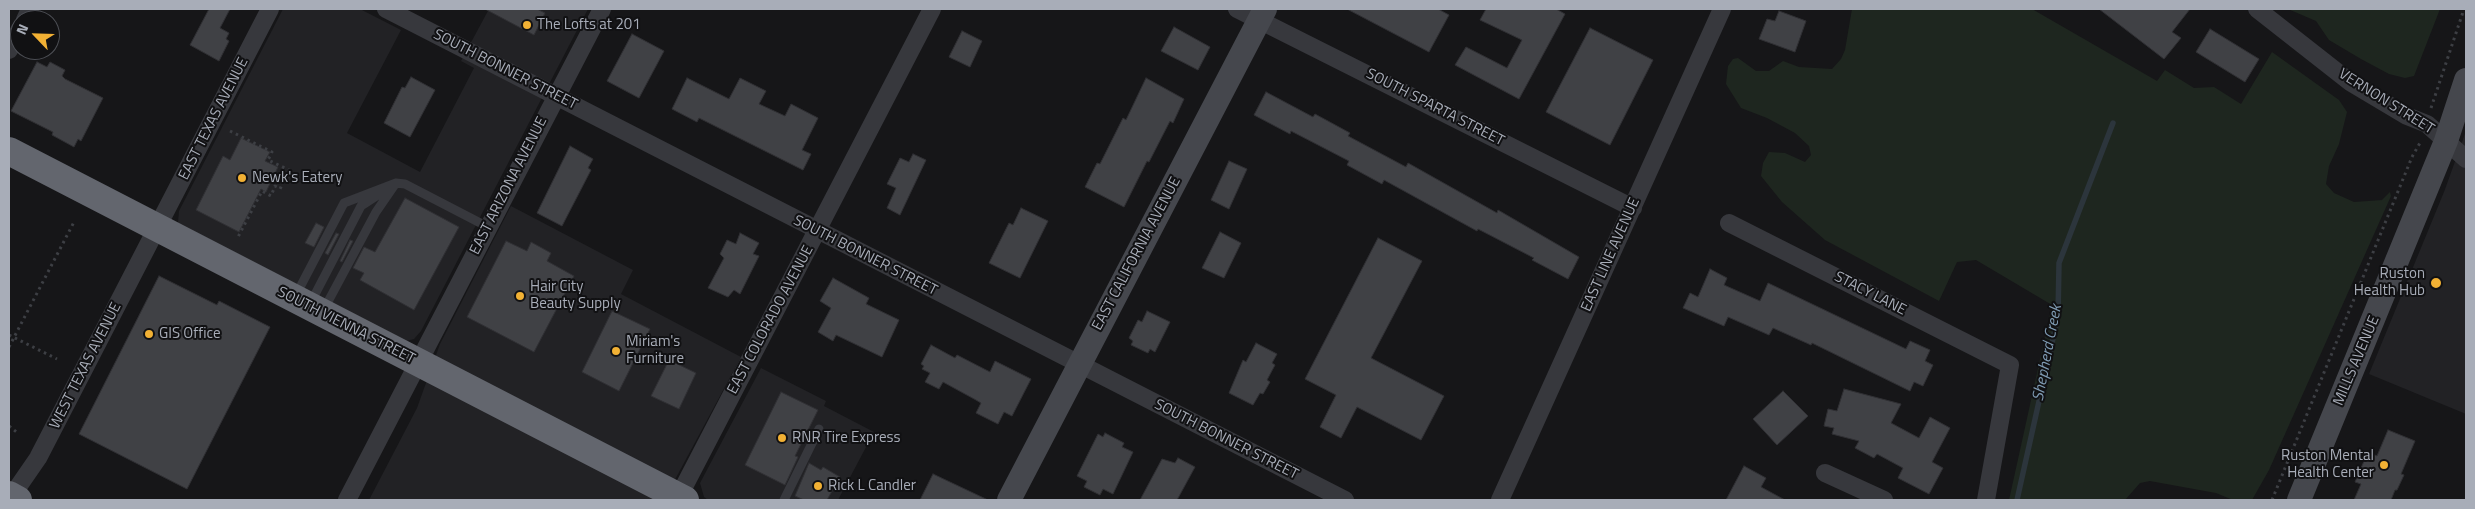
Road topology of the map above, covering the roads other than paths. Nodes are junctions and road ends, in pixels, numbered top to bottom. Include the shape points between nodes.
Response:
1 (270, 9) edge
2 (386, 9) edge
3 (602, 9) edge
4 (932, 9) edge
5 (1237, 9) edge
6 (1722, 9) edge
7 (2257, 9) edge
8 (1262, 15) edge
9 (2466, 80) edge
10 (556, 96) junction
11 (2446, 140) junction
12 (9, 151) edge
13 (2466, 159) edge
14 (396, 183) junction
15 (1632, 208) junction
16 (1729, 224) dead end
17 (488, 227) junction
18 (157, 228) junction
19 (817, 232) junction
20 (308, 306) junction
21 (418, 363) junction
22 (1079, 365) junction
23 (819, 429) dead end
24 (1825, 473) dead end
25 (2303, 494) edge
26 (12, 498) edge
27 (680, 499) edge
28 (347, 500) edge
29 (784, 500) edge
30 (1009, 500) edge
31 (1345, 500) edge
32 (1500, 500) edge
33 (1884, 500) edge
34 (1986, 500) edge

1 - 18 street, EAST TEXAS AVENUE
2 - 10 street, SOUTH BONNER STREET
3 - 10 street, EAST ARIZONA AVENUE
4 - 19 street, EAST COLORADO AVENUE
5 - 8 street, SOUTH SPARTA STREET
6 - 15 street, EAST LINE AVENUE
7 - 11 street, VERNON STREET via 2350,82 2426,124
8 - 15 street, SOUTH SPARTA STREET
8 - 22 main road, EAST CALIFORNIA AVENUE
9 - 11 main road, MILLS AVENUE
10 - 17 street, EAST ARIZONA AVENUE
10 - 19 street, SOUTH BONNER STREET
11 - 13 street, VERNON STREET
11 - 25 main road, MILLS AVENUE
12 - 18 highway, SOUTH VIENNA STREET
14 - 17 lane via 404,184
14 - 20 lane
14 - 20 lane via 361,206
14 - 20 lane via 344,203
15 - 32 street, EAST LINE AVENUE
16 - 34 street, STACY LANE via 2010,365
17 - 21 street, EAST ARIZONA AVENUE
18 - 20 highway, SOUTH VIENNA STREET
18 - 26 street, WEST TEXAS AVENUE via 38,458
19 - 22 street, SOUTH BONNER STREET
19 - 27 street, EAST COLORADO AVENUE
20 - 21 highway, SOUTH VIENNA STREET
21 - 27 highway, SOUTH VIENNA STREET
21 - 28 street, EAST ARIZONA AVENUE
22 - 30 main road, EAST CALIFORNIA AVENUE
22 - 31 street, SOUTH BONNER STREET
23 - 29 lane
24 - 33 street

